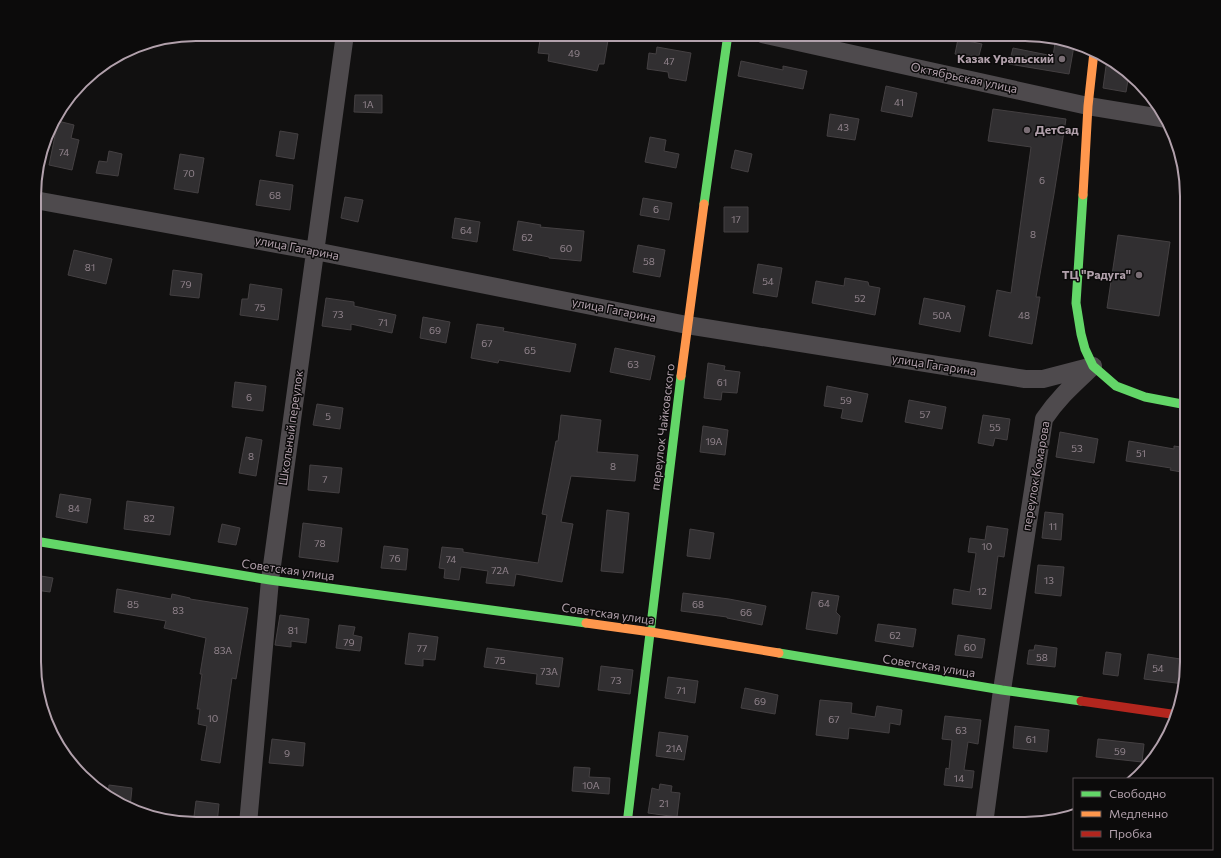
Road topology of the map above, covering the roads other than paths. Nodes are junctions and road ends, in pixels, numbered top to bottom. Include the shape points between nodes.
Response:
1 (344, 41) edge
2 (727, 41) edge
3 (794, 41) edge
4 (1093, 57) edge
5 (1088, 106) junction
6 (1159, 119) edge
7 (41, 201) edge
8 (315, 251) junction
9 (687, 325) junction
10 (1094, 366) junction
11 (1180, 404) edge
12 (41, 542) edge
13 (270, 580) junction
14 (651, 632) junction
15 (1002, 690) junction
16 (1171, 714) edge
17 (249, 817) edge
18 (628, 817) edge
19 (985, 817) edge

1 - 8 street, Школьный переулок
2 - 9 street, переулок Чайковского
3 - 5 street, Октябрьская улица
4 - 5 street
5 - 6 street, Октябрьская улица
5 - 10 street via 1076,303 1085,349
7 - 8 street, улица Гагарина
8 - 9 street, улица Гагарина
8 - 13 street, Школьный переулок
9 - 10 street, улица Гагарина via 1025,379 1043,379
9 - 14 street, переулок Чайковского
10 - 11 street via 1116,386 1146,397
10 - 15 street, переулок Комарова via 1067,389 1044,419
12 - 13 street, Советская улица
13 - 14 street, Советская улица
13 - 17 street, Школьный переулок
14 - 15 street, Советская улица
14 - 18 street, переулок Чайковского
15 - 16 street, Советская улица
15 - 19 street, переулок Комарова

